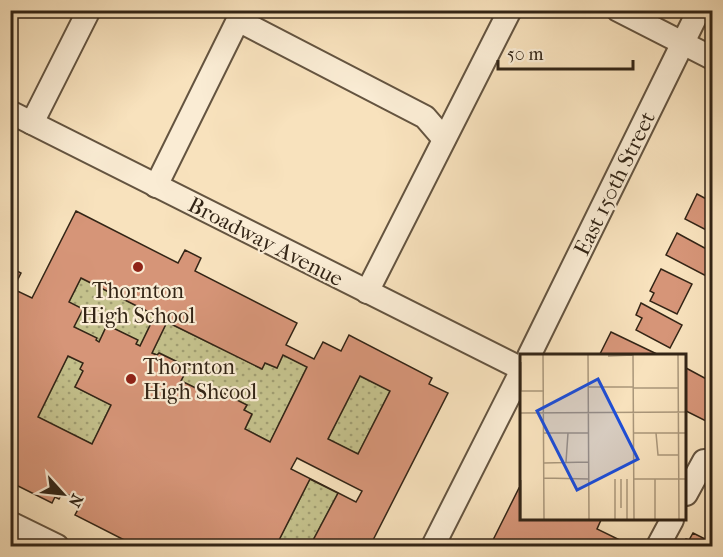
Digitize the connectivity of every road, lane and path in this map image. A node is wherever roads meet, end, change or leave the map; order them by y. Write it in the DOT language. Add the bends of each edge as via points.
graph roads {
  1 [pos="89,10"];
  2 [pos="510,10"];
  3 [pos="618,10"];
  4 [pos="699,10"];
  5 [pos="241,15"];
  6 [pos="682,43"];
  7 [pos="712,58"];
  8 [pos="10,112"];
  9 [pos="32,123"];
  10 [pos="444,139"];
  11 [pos="156,186"];
  12 [pos="366,292"];
  13 [pos="530,354"];
  14 [pos="520,369"];
  15 [pos="520,374"];
  16 [pos="701,459"];
  17 [pos="687,492"];
  18 [pos="671,521"];
  19 [pos="10,523"];
  20 [pos="57,546"];
  21 [pos="433,546"];
  22 [pos="658,546"];
  1 -- 9 [label="street"];
  2 -- 10 [label="street"];
  3 -- 6 [label="street"];
  4 -- 6 [label="street, East 150th Street"];
  5 -- 10 [label="street" via="425,117"];
  5 -- 11 [label="street"];
  6 -- 7 [label="street"];
  6 -- 13 [label="street, East 150th Street"];
  8 -- 9 [label="street, Broadway Avenue"];
  9 -- 11 [label="street, Broadway Avenue"];
  10 -- 12 [label="street"];
  11 -- 12 [label="street, Broadway Avenue"];
  12 -- 14 [label="street, Broadway Avenue"];
  15 -- 21 [label="street"];
  16 -- 17 [label="street"];
  18 -- 22 [label="street"];
  19 -- 20 [label="street"];
}
